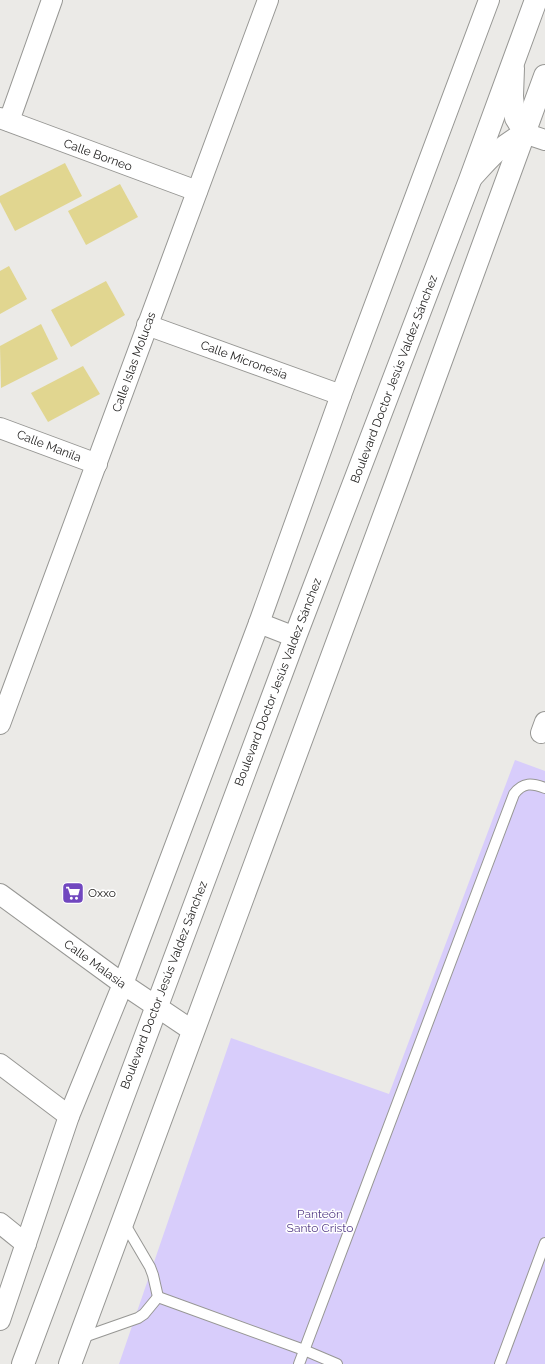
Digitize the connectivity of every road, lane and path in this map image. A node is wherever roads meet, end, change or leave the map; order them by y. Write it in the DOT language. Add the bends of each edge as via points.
graph roads {
  1 [pos="52,0"];
  2 [pos="268,0"];
  3 [pos="489,0"];
  4 [pos="536,0"];
  5 [pos="514,60"];
  6 [pos="545,76"];
  7 [pos="5,120"];
  8 [pos="524,133"];
  9 [pos="545,140"];
  10 [pos="470,180"];
  11 [pos="197,191"];
  12 [pos="147,326"];
  13 [pos="341,395"];
  14 [pos="0,428"];
  15 [pos="97,464"];
  16 [pos="259,623"];
  17 [pos="295,637"];
  18 [pos="0,724"];
  19 [pos="545,788"];
  20 [pos="0,894"];
  21 [pos="123,984"];
  22 [pos="156,1006"];
  23 [pos="193,1031"];
  24 [pos="0,1064"];
  25 [pos="69,1116"];
  26 [pos="122,1219"];
  27 [pos="0,1223"];
  28 [pos="545,1243"];
  29 [pos="26,1244"];
  30 [pos="158,1297"];
  31 [pos="0,1320"];
  32 [pos="79,1338"];
  33 [pos="304,1350"];
  34 [pos="22,1364"];
  35 [pos="70,1364"];
  36 [pos="299,1364"];
  37 [pos="337,1364"];
  38 [pos="500,1364"];
  1 -- 7 [label="street"];
  2 -- 11 [label="street, Calle Islas Molucas"];
  3 -- 13 [label="street"];
  4 -- 5 [label="main road, Boulevard Doctor Jesús Valdez Sánchez"];
  5 -- 8 [label="street" via="515,118"];
  5 -- 10 [label="main road, Boulevard Doctor Jesús Valdez Sánchez"];
  6 -- 8 [label="main road"];
  7 -- 11 [label="street, Calle Borneo"];
  8 -- 9 [label="street"];
  8 -- 10 [label="street" via="509,141"];
  8 -- 23 [label="main road"];
  10 -- 17 [label="main road, Boulevard Doctor Jesús Valdez Sánchez"];
  11 -- 12 [label="street, Calle Islas Molucas"];
  12 -- 13 [label="street, Calle Micronesia"];
  12 -- 15 [label="street, Calle Islas Molucas"];
  13 -- 16 [label="street"];
  14 -- 15 [label="street, Calle Manila"];
  15 -- 18 [label="street, Calle Islas Molucas"];
  16 -- 17 [label="street"];
  16 -- 21 [label="street"];
  17 -- 22 [label="main road, Boulevard Doctor Jesús Valdez Sánchez"];
  19 -- 33 [label="lane" via="528,784 514,794"];
  20 -- 21 [label="street, Calle Malasia"];
  21 -- 22 [label="street, Calle Malasia"];
  21 -- 25 [label="street"];
  22 -- 23 [label="street, Calle Malasia"];
  22 -- 34 [label="main road, Boulevard Doctor Jesús Valdez Sánchez"];
  23 -- 26 [label="main road"];
  24 -- 25 [label="street"];
  25 -- 29 [label="street"];
  26 -- 30 [label="lane" via="150,1267"];
  26 -- 32 [label="main road"];
  27 -- 29 [label="street"];
  28 -- 38 [label="lane"];
  29 -- 31 [label="street"];
  30 -- 32 [label="lane" via="138,1318"];
  30 -- 33 [label="lane"];
  32 -- 35 [label="main road"];
  33 -- 36 [label="lane"];
  33 -- 37 [label="lane"];
}
